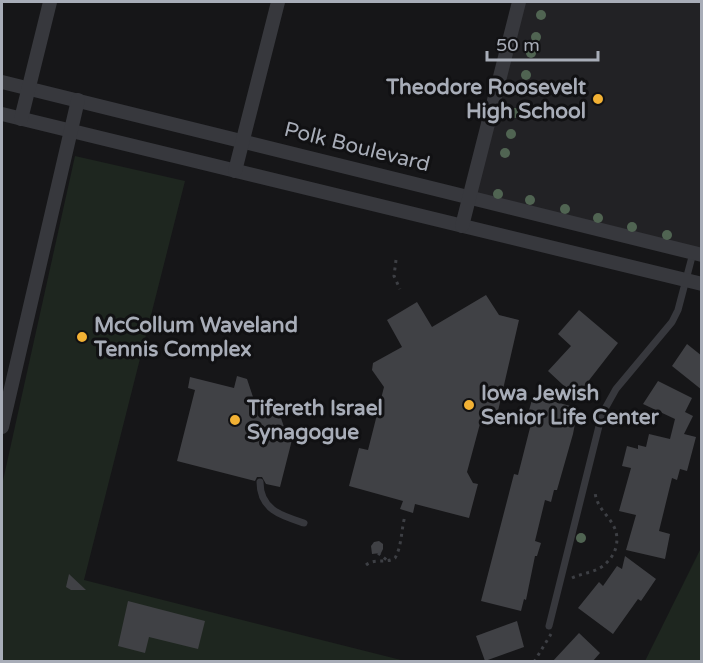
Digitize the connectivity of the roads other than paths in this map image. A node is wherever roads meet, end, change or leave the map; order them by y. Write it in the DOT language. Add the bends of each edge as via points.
graph roads {
  1 [pos="50,2"];
  2 [pos="278,2"];
  3 [pos="519,2"];
  4 [pos="2,82"];
  5 [pos="28,88"];
  6 [pos="78,100"];
  7 [pos="2,114"];
  8 [pos="21,119"];
  9 [pos="71,131"];
  10 [pos="243,141"];
  11 [pos="235,171"];
  12 [pos="470,197"];
  13 [pos="462,226"];
  14 [pos="697,254"];
  15 [pos="686,280"];
  16 [pos="702,284"];
  17 [pos="2,427"];
  18 [pos="260,482"];
  19 [pos="304,523"];
  20 [pos="551,625"];
  1 -- 5 [label="street"];
  2 -- 10 [label="street"];
  3 -- 12 [label="street"];
  4 -- 5 [label="street, Polk Boulevard"];
  5 -- 6 [label="street, Polk Boulevard"];
  5 -- 8 [label="street"];
  6 -- 9 [label="street"];
  6 -- 10 [label="street, Polk Boulevard"];
  7 -- 8 [label="street"];
  8 -- 9 [label="street"];
  9 -- 11 [label="street"];
  9 -- 17 [label="street"];
  10 -- 11 [label="street"];
  10 -- 12 [label="street, Polk Boulevard"];
  11 -- 13 [label="street"];
  12 -- 13 [label="street"];
  12 -- 14 [label="street, Polk Boulevard"];
  13 -- 15 [label="street"];
  14 -- 15 [label="lane"];
  15 -- 16 [label="street"];
  15 -- 20 [label="lane" via="672,322 616,389 602,414"];
  18 -- 19 [label="lane" via="269,508"];
}
